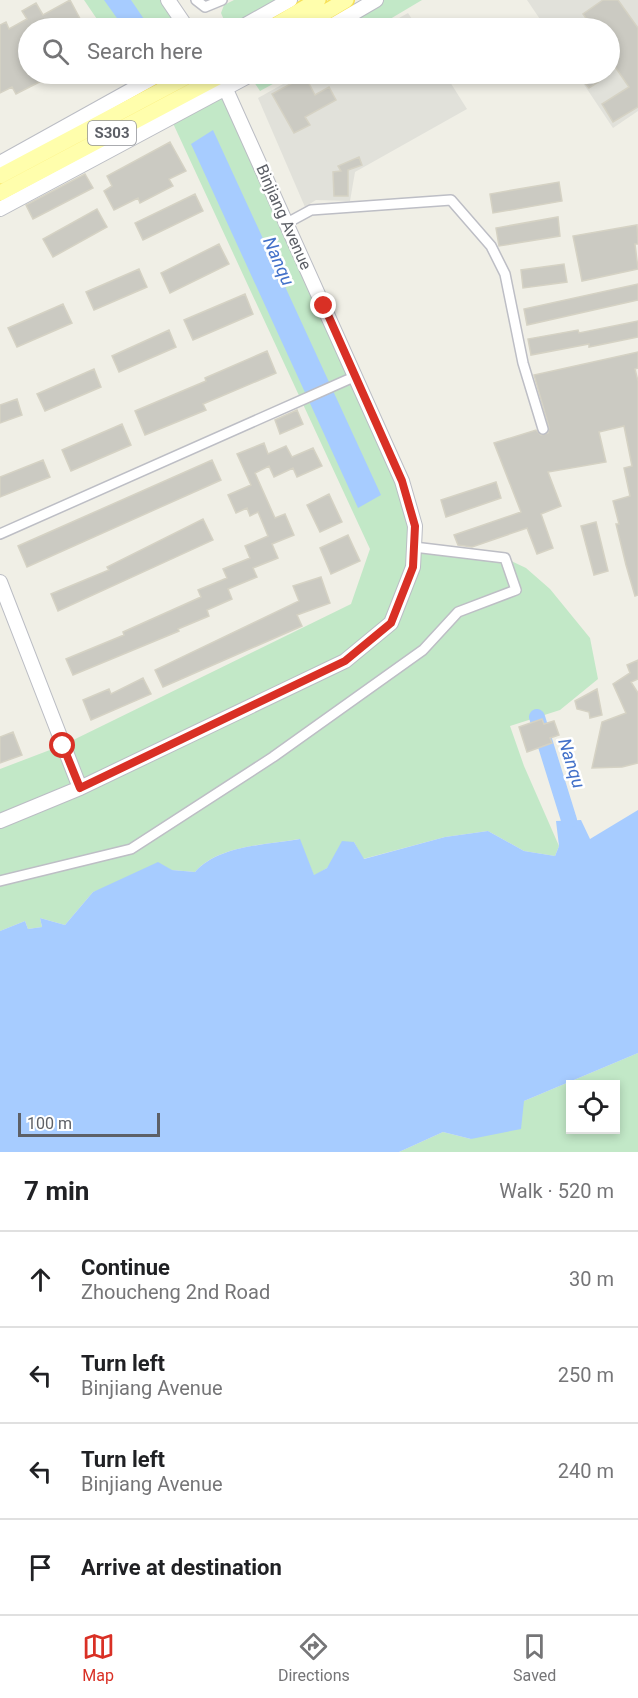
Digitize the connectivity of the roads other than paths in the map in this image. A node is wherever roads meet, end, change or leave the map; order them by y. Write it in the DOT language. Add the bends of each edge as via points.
graph roads {
  1 [pos="168,0"];
  2 [pos="196,0"];
  3 [pos="222,0"];
  4 [pos="290,0"];
  5 [pos="318,0"];
  6 [pos="346,0"];
  7 [pos="354,0"];
  8 [pos="376,0"];
  9 [pos="180,18"];
  10 [pos="258,18"];
  11 [pos="288,18"];
  12 [pos="316,18"];
  13 [pos="337,18"];
  14 [pos="345,18"];
  15 [pos="142,84"];
  16 [pos="173,84"];
  17 [pos="210,84"];
  18 [pos="212,84"];
  19 [pos="225,84"];
  20 [pos="0,163"];
  21 [pos="0,176"];
  22 [pos="0,193"];
  23 [pos="0,209"];
  24 [pos="287,223"];
  25 [pos="353,377"];
  26 [pos="543,429"];
  27 [pos="0,534"];
  28 [pos="414,547"];
  29 [pos="0,582"];
  30 [pos="80,788"];
  31 [pos="0,821"];
  32 [pos="0,881"];
  1 -- 9 [label="street"];
  2 -- 3 [label="street" via="205,7"];
  4 -- 10 [label="street"];
  5 -- 11 [label="main road"];
  6 -- 12 [label="main road"];
  7 -- 13 [label="street"];
  8 -- 14 [label="street"];
  15 -- 20 [label="street"];
  16 -- 21 [label="main road, S303"];
  17 -- 22 [label="main road, S303"];
  18 -- 23 [label="street"];
  19 -- 24 [label="street, Binjiang Avenue"];
  24 -- 25 [label="street, Binjiang Avenue"];
  24 -- 26 [label="street" via="310,210 451,200 491,246 505,274 523,363"];
  25 -- 27 [label="street"];
  25 -- 28 [label="street, Binjiang Avenue" via="402,481 415,526"];
  28 -- 30 [label="street, Binjiang Avenue" via="413,567 391,623 345,661"];
  28 -- 32 [label="street" via="505,558 516,590 458,612 423,651 273,758 131,849"];
  29 -- 30 [label="street"];
  30 -- 31 [label="street, Binjiang Avenue"];
}
